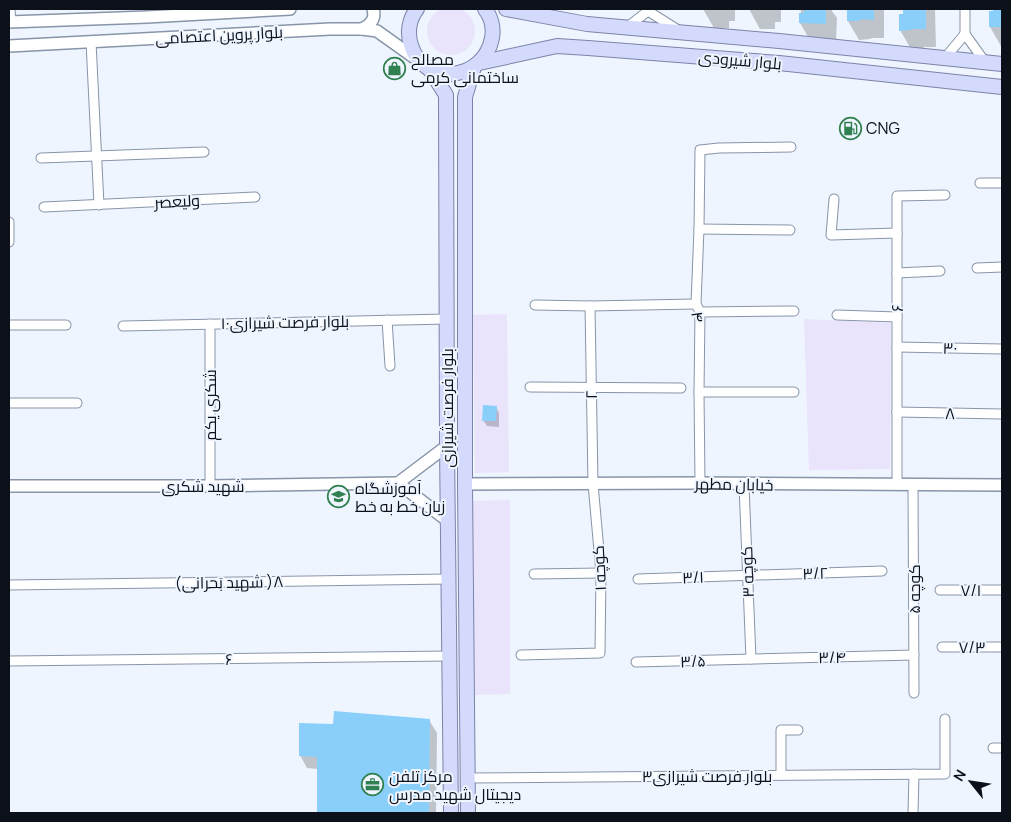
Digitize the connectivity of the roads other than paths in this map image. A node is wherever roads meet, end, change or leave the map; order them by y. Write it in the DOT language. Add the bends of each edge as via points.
graph roads {
  1 [pos="10,9"];
  2 [pos="290,9"];
  3 [pos="373,9"];
  4 [pos="417,9"];
  5 [pos="485,9"];
  6 [pos="506,9"];
  7 [pos="965,9"];
  8 [pos="648,10"];
  9 [pos="146,13"];
  10 [pos="10,22"];
  11 [pos="626,28"];
  12 [pos="362,29"];
  13 [pos="682,33"];
  14 [pos="965,34"];
  15 [pos="91,42"];
  16 [pos="9,46"];
  17 [pos="945,58"];
  18 [pos="985,62"];
  19 [pos="1002,64"];
  20 [pos="425,65"];
  21 [pos="477,65"];
  22 [pos="1002,87"];
  23 [pos="791,147"];
  24 [pos="204,152"];
  25 [pos="97,156"];
  26 [pos="41,158"];
  27 [pos="980,183"];
  28 [pos="1002,183"];
  29 [pos="945,195"];
  30 [pos="254,198"];
  31 [pos="834,199"];
  32 [pos="99,205"];
  33 [pos="44,207"];
  34 [pos="9,222"];
  35 [pos="699,229"];
  36 [pos="790,230"];
  37 [pos="897,233"];
  38 [pos="9,242"];
  39 [pos="1002,267"];
  40 [pos="977,268"];
  41 [pos="940,271"];
  42 [pos="897,272"];
  43 [pos="535,305"];
  44 [pos="590,306"];
  45 [pos="698,308"];
  46 [pos="794,311"];
  47 [pos="837,315"];
  48 [pos="897,317"];
  49 [pos="447,319"];
  50 [pos="387,320"];
  51 [pos="210,324"];
  52 [pos="9,325"];
  53 [pos="66,325"];
  54 [pos="123,326"];
  55 [pos="897,347"];
  56 [pos="1002,349"];
  57 [pos="390,366"];
  58 [pos="530,387"];
  59 [pos="591,388"];
  60 [pos="681,388"];
  61 [pos="699,392"];
  62 [pos="794,392"];
  63 [pos="9,403"];
  64 [pos="77,403"];
  65 [pos="897,412"];
  66 [pos="1002,414"];
  67 [pos="447,446"];
  68 [pos="398,483"];
  69 [pos="700,483"];
  70 [pos="465,484"];
  71 [pos="593,484"];
  72 [pos="744,484"];
  73 [pos="897,485"];
  74 [pos="913,485"];
  75 [pos="1002,485"];
  76 [pos="9,486"];
  77 [pos="210,486"];
  78 [pos="448,521"];
  79 [pos="882,571"];
  80 [pos="600,573"];
  81 [pos="534,574"];
  82 [pos="748,575"];
  83 [pos="638,578"];
  84 [pos="449,579"];
  85 [pos="9,585"];
  86 [pos="940,590"];
  87 [pos="1002,590"];
  88 [pos="942,647"];
  89 [pos="1002,647"];
  90 [pos="521,655"];
  91 [pos="914,655"];
  92 [pos="450,656"];
  93 [pos="750,659"];
  94 [pos="9,662"];
  95 [pos="636,662"];
  96 [pos="914,693"];
  97 [pos="945,719"];
  98 [pos="798,730"];
  99 [pos="914,774"];
  100 [pos="781,775"];
  101 [pos="468,778"];
  102 [pos="451,813"];
  103 [pos="468,813"];
  104 [pos="913,813"];
  1 -- 10 [label="street"];
  2 -- 9 [label="street, بلوار پروین اعتصامی"];
  3 -- 12 [label="street" via="374,18"];
  4 -- 20 [label="main road, بلوار فرصت شیرازی" via="409,25 409,38 413,51"];
  5 -- 21 [label="main road, بلوار فرصت شیرازی" via="492,23 492,34 486,55"];
  6 -- 11 [label="main road, بلوار شیرودی"];
  7 -- 14 [label="street"];
  8 -- 11 [label="street"];
  8 -- 13 [label="street"];
  9 -- 10 [label="street, بلوار پروین اعتصامی"];
  11 -- 13 [label="main road, بلوار شیرودی"];
  12 -- 15 [label="street, بلوار پروین اعتصامی"];
  12 -- 20 [label="street, بلوار پروین اعتصامی" via="377,31"];
  13 -- 17 [label="main road, بلوار شیرودی"];
  14 -- 17 [label="street"];
  14 -- 18 [label="street"];
  15 -- 16 [label="street, بلوار پروین اعتصامی"];
  15 -- 25 [label="street"];
  17 -- 18 [label="main road, بلوار شیرودی"];
  18 -- 19 [label="main road, بلوار شیرودی"];
  20 -- 21 [label="main road, بلوار شیرودی" via="439,73 450,74"];
  20 -- 49 [label="main road, بلوار فرصت شیرازی" via="446,95"];
  21 -- 22 [label="main road, بلوار شیرودی" via="557,46 779,63"];
  21 -- 70 [label="main road, بلوار فرصت شیرازی" via="465,97"];
  23 -- 35 [label="street, ۴" via="700,150"];
  24 -- 25 [label="street"];
  25 -- 26 [label="street"];
  25 -- 32 [label="street"];
  27 -- 28 [label="street"];
  29 -- 37 [label="street, ۶" via="897,196"];
  30 -- 32 [label="street, ولیعصر"];
  31 -- 37 [label="street" via="831,235"];
  32 -- 33 [label="street, ولیعصر"];
  34 -- 38 [label="street"];
  35 -- 36 [label="street"];
  35 -- 45 [label="street, ۴"];
  37 -- 42 [label="street, ۶"];
  39 -- 40 [label="street"];
  41 -- 42 [label="street"];
  42 -- 48 [label="street, ۶"];
  43 -- 44 [label="street"];
  44 -- 45 [label="street"];
  44 -- 59 [label="street, ۲"];
  45 -- 46 [label="street"];
  45 -- 61 [label="street, ۴"];
  47 -- 48 [label="street"];
  48 -- 55 [label="street, ۶"];
  49 -- 50 [label="street, بلوار فرصت شیرازی۱۰"];
  49 -- 67 [label="main road, بلوار فرصت شیرازی"];
  50 -- 51 [label="street, بلوار فرصت شیرازی۱۰"];
  50 -- 57 [label="street"];
  51 -- 54 [label="street, بلوار فرصت شیرازی۱۰"];
  51 -- 77 [label="street, شکری یکم"];
  52 -- 53 [label="street"];
  55 -- 56 [label="street, ۳۰"];
  55 -- 65 [label="street, ۶"];
  58 -- 59 [label="street"];
  59 -- 60 [label="street"];
  59 -- 71 [label="street, ۲"];
  61 -- 62 [label="street"];
  61 -- 69 [label="street, ۴"];
  63 -- 64 [label="street"];
  65 -- 66 [label="street, ۸"];
  65 -- 73 [label="street, ۶"];
  67 -- 68 [label="street"];
  67 -- 78 [label="main road, بلوار فرصت شیرازی"];
  68 -- 77 [label="street, شهید شکری"];
  68 -- 78 [label="street"];
  69 -- 71 [label="street, خیابان مطهر"];
  69 -- 72 [label="street, خیابان مطهر"];
  70 -- 71 [label="street, خیابان مطهر"];
  70 -- 101 [label="main road, بلوار فرصت شیرازی"];
  71 -- 80 [label="street, کوچه ۱"];
  72 -- 73 [label="street, خیابان مطهر"];
  72 -- 82 [label="street, کوچه ۳"];
  73 -- 74 [label="street, خیابان مطهر"];
  74 -- 75 [label="street, خیابان مطهر"];
  74 -- 91 [label="street, کوچه ۵"];
  76 -- 77 [label="street, شهید شکری"];
  78 -- 84 [label="main road, بلوار فرصت شیرازی"];
  79 -- 82 [label="street, ۳/۲"];
  80 -- 81 [label="street"];
  80 -- 90 [label="street, کوچه ۱" via="600,653"];
  82 -- 83 [label="street, ۳/۱"];
  82 -- 93 [label="street, کوچه ۳"];
  84 -- 85 [label="street, (شهید بَحرانی )۸"];
  84 -- 92 [label="main road, بلوار فرصت شیرازی"];
  86 -- 87 [label="street, ۷/۱"];
  88 -- 89 [label="street, ۷/۳"];
  91 -- 93 [label="street, ۳/۴"];
  91 -- 96 [label="street, کوچه ۵"];
  92 -- 94 [label="street, ۶"];
  92 -- 102 [label="main road, بلوار فرصت شیرازی"];
  93 -- 95 [label="street, ۳/۵"];
  97 -- 99 [label="street, ۳بلوار فرصت شیرازی" via="945,774"];
  98 -- 100 [label="street" via="781,730"];
  99 -- 100 [label="street, ۳بلوار فرصت شیرازی"];
  99 -- 104 [label="street"];
  100 -- 101 [label="street, ۳بلوار فرصت شیرازی"];
  101 -- 103 [label="main road, بلوار فرصت شیرازی"];
}
